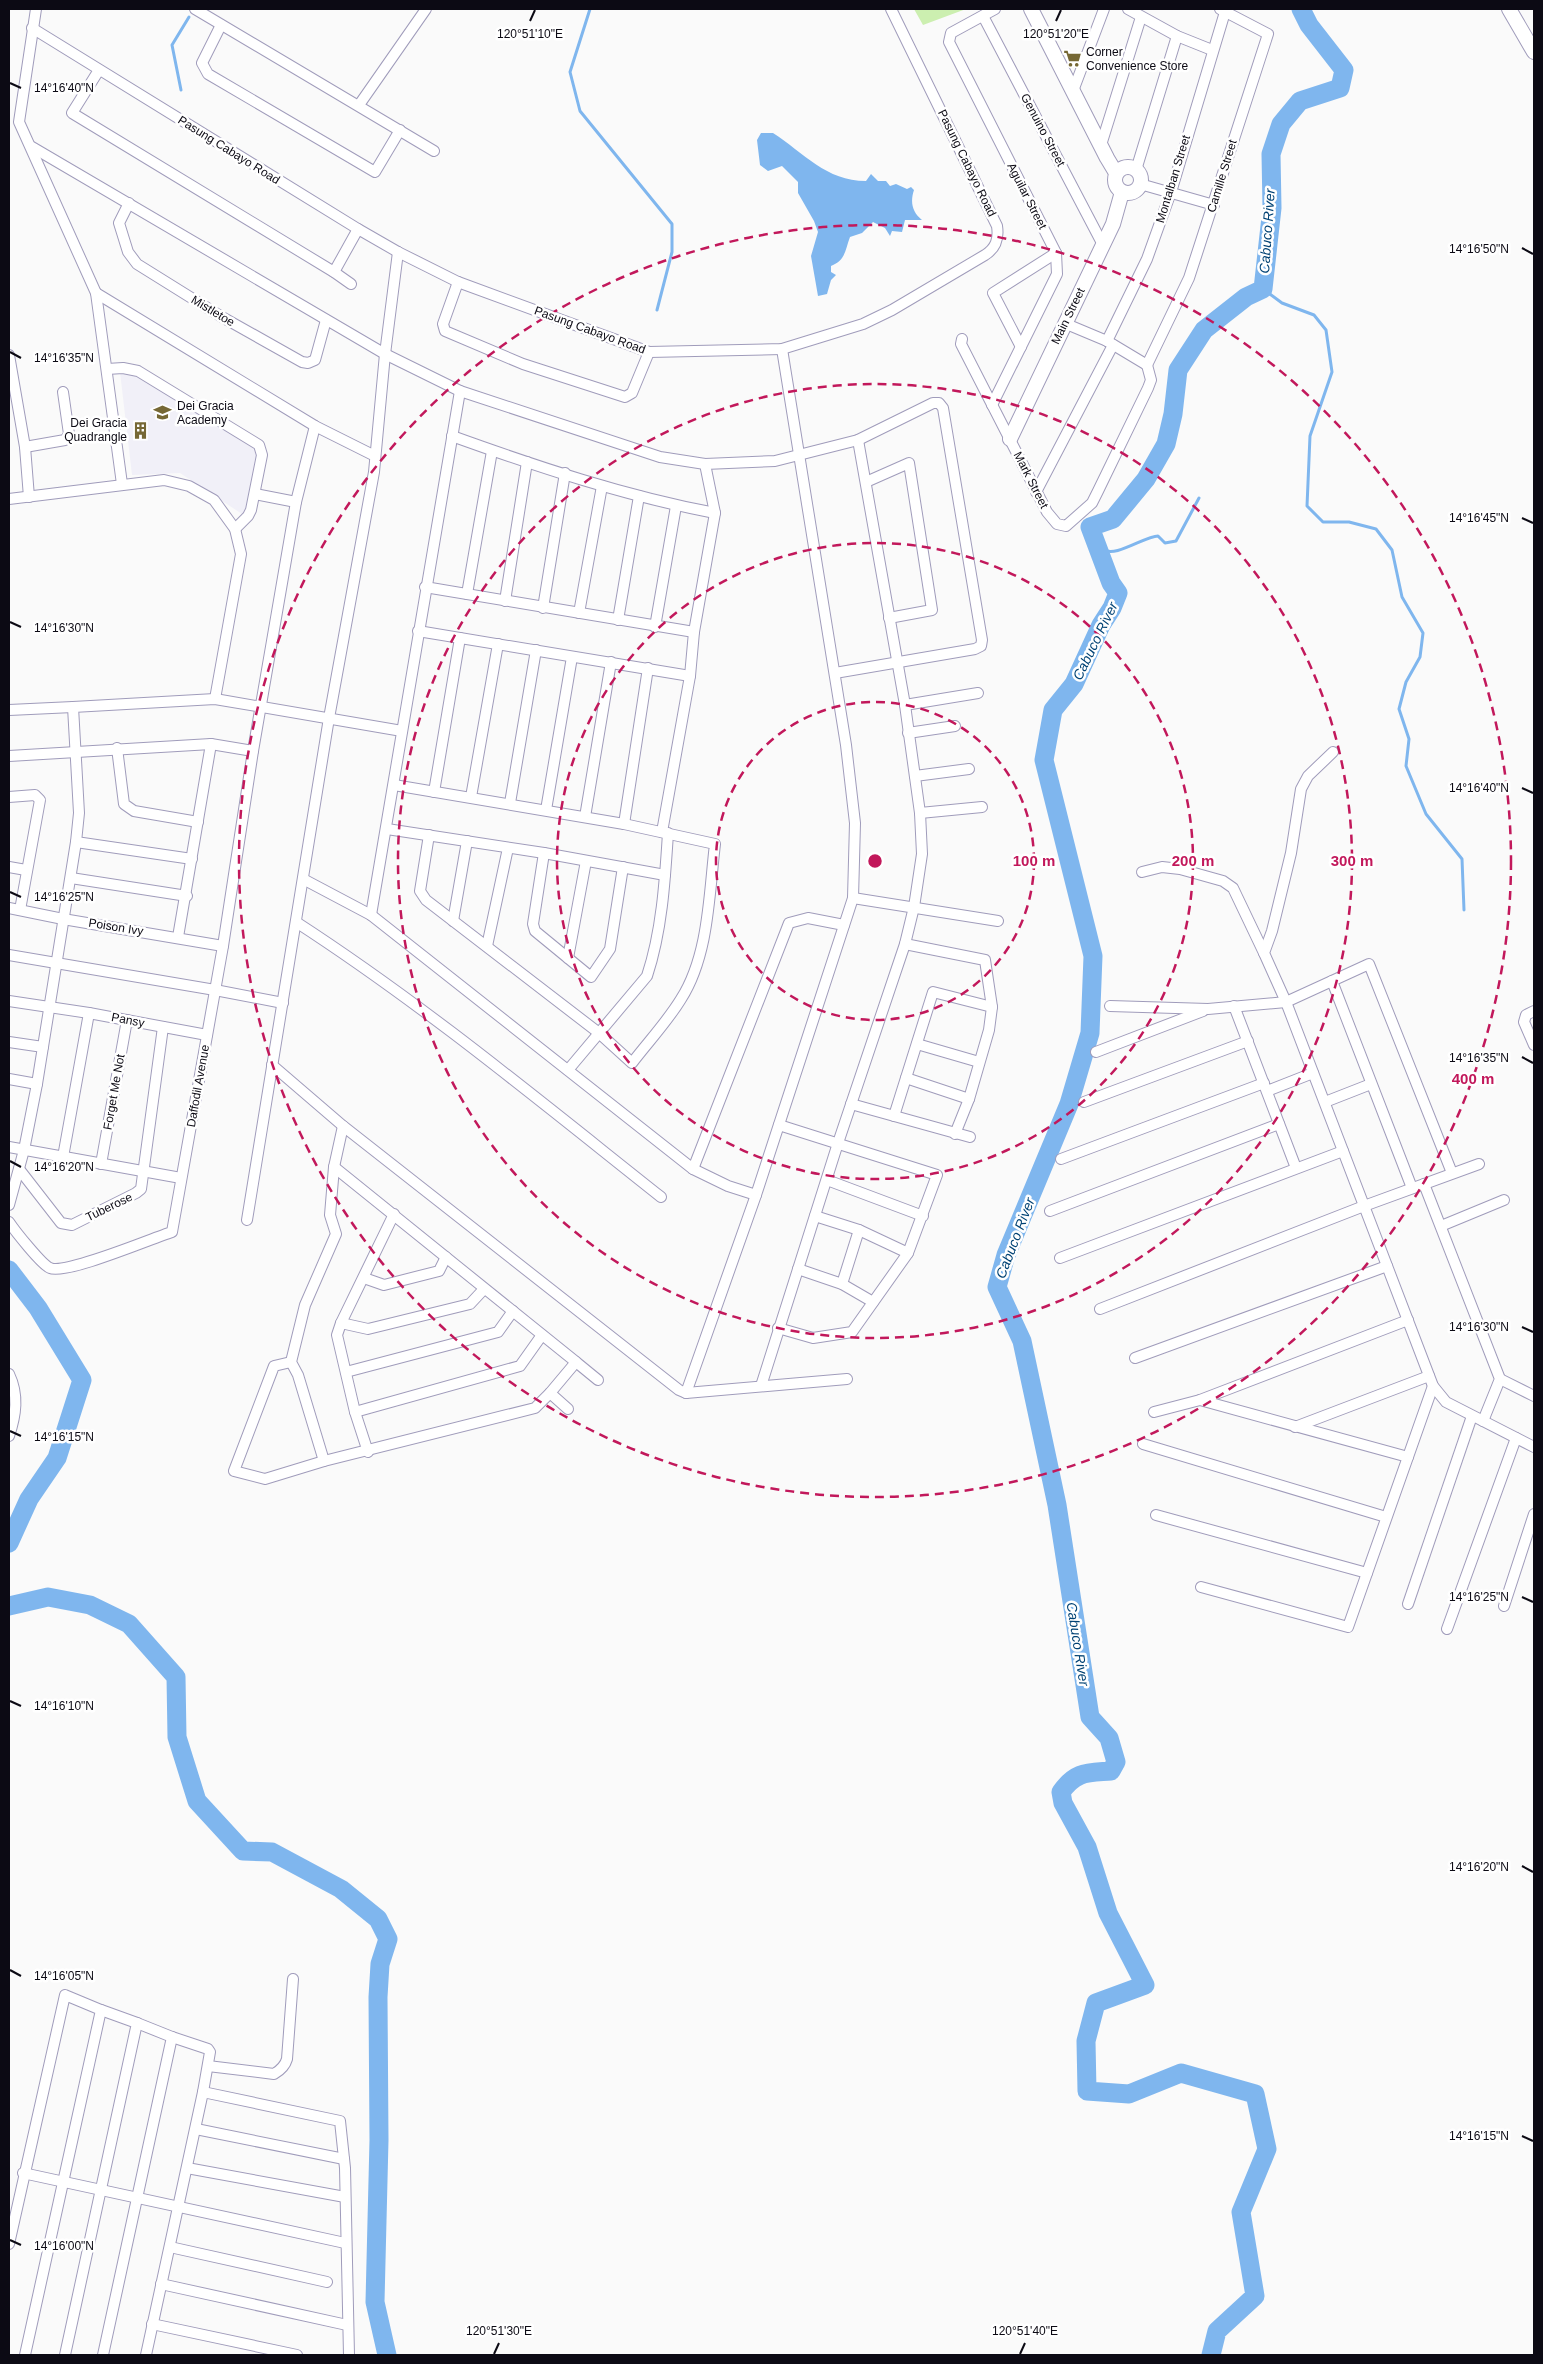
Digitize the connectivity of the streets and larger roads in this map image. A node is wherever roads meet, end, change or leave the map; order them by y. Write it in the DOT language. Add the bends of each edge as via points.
graph roads {
  1 [pos="36,9"];
  2 [pos="195,9"];
  3 [pos="426,9"];
  4 [pos="891,9"];
  5 [pos="995,9"];
  6 [pos="1031,9"];
  7 [pos="1104,9"];
  8 [pos="1128,9"];
  9 [pos="1509,9"];
  10 [pos="1223,10"];
  11 [pos="983,16"];
  12 [pos="1141,17"];
  13 [pos="221,25"];
  14 [pos="32,28"];
  15 [pos="1177,36"];
  16 [pos="1212,50"];
  17 [pos="1534,52"];
  18 [pos="100,70"];
  19 [pos="1073,91"];
  20 [pos="359,105"];
  21 [pos="14,121"];
  22 [pos="400,130"];
  23 [pos="1101,145"];
  24 [pos="32,147"];
  25 [pos="434,151"];
  26 [pos="1136,170"];
  27 [pos="1116,173"];
  28 [pos="1140,184"];
  29 [pos="1122,192"];
  30 [pos="1170,192"];
  31 [pos="129,203"];
  32 [pos="1214,206"];
  33 [pos="358,229"];
  34 [pos="1103,245"];
  35 [pos="398,252"];
  36 [pos="1056,253"];
  37 [pos="334,272"];
  38 [pos="458,282"];
  39 [pos="351,284"];
  40 [pos="96,293"];
  41 [pos="326,320"];
  42 [pos="1064,323"];
  43 [pos="962,339"];
  44 [pos="1110,343"];
  45 [pos="1021,347"];
  46 [pos="782,349"];
  47 [pos="649,352"];
  48 [pos="385,354"];
  49 [pos="9,355"];
  50 [pos="1148,364"];
  51 [pos="107,369"];
  52 [pos="460,391"];
  53 [pos="63,392"];
  54 [pos="992,405"];
  55 [pos="316,426"];
  56 [pos="452,436"];
  57 [pos="1010,439"];
  58 [pos="858,440"];
  59 [pos="25,448"];
  60 [pos="492,451"];
  61 [pos="798,455"];
  62 [pos="375,456"];
  63 [pos="527,462"];
  64 [pos="704,464"];
  65 [pos="565,473"];
  66 [pos="866,482"];
  67 [pos="122,484"];
  68 [pos="602,486"];
  69 [pos="1036,492"];
  70 [pos="255,494"];
  71 [pos="639,496"];
  72 [pos="29,497"];
  73 [pos="9,499"];
  74 [pos="296,502"];
  75 [pos="676,506"];
  76 [pos="715,513"];
  77 [pos="235,529"];
  78 [pos="425,587"];
  79 [pos="467,594"];
  80 [pos="505,601"];
  81 [pos="543,608"];
  82 [pos="580,613"];
  83 [pos="889,618"];
  84 [pos="618,620"];
  85 [pos="655,627"];
  86 [pos="418,631"];
  87 [pos="694,632"];
  88 [pos="460,638"];
  89 [pos="498,644"];
  90 [pos="536,650"];
  91 [pos="572,658"];
  92 [pos="611,662"];
  93 [pos="896,662"];
  94 [pos="648,668"];
  95 [pos="834,673"];
  96 [pos="690,676"];
  97 [pos="978,693"];
  98 [pos="215,699"];
  99 [pos="905,705"];
  100 [pos="73,707"];
  101 [pos="262,707"];
  102 [pos="9,710"];
  103 [pos="329,718"];
  104 [pos="956,726"];
  105 [pos="402,731"];
  106 [pos="908,733"];
  107 [pos="211,744"];
  108 [pos="117,748"];
  109 [pos="74,751"];
  110 [pos="253,751"];
  111 [pos="1332,752"];
  112 [pos="9,756"];
  113 [pos="970,769"];
  114 [pos="915,776"];
  115 [pos="394,785"];
  116 [pos="434,792"];
  117 [pos="9,797"];
  118 [pos="470,797"];
  119 [pos="510,803"];
  120 [pos="982,806"];
  121 [pos="546,810"];
  122 [pos="920,813"];
  123 [pos="585,817"];
  124 [pos="198,822"];
  125 [pos="624,824"];
  126 [pos="387,829"];
  127 [pos="665,832"];
  128 [pos="429,835"];
  129 [pos="467,841"];
  130 [pos="76,842"];
  131 [pos="508,848"];
  132 [pos="544,853"];
  133 [pos="192,859"];
  134 [pos="586,861"];
  135 [pos="623,867"];
  136 [pos="9,868"];
  137 [pos="26,870"];
  138 [pos="1142,872"];
  139 [pos="666,875"];
  140 [pos="71,878"];
  141 [pos="303,879"];
  142 [pos="187,896"];
  143 [pos="853,898"];
  144 [pos="914,907"];
  145 [pos="9,908"];
  146 [pos="20,910"];
  147 [pos="371,915"];
  148 [pos="63,919"];
  149 [pos="453,921"];
  150 [pos="998,921"];
  151 [pos="296,922"];
  152 [pos="844,925"];
  153 [pos="178,937"];
  154 [pos="905,944"];
  155 [pos="223,946"];
  156 [pos="487,946"];
  157 [pos="1264,953"];
  158 [pos="9,955"];
  159 [pos="568,958"];
  160 [pos="55,963"];
  161 [pos="1332,981"];
  162 [pos="215,990"];
  163 [pos="9,1001"];
  164 [pos="1286,1002"];
  165 [pos="283,1003"];
  166 [pos="1110,1006"];
  167 [pos="1234,1006"];
  168 [pos="50,1007"];
  169 [pos="992,1007"];
  170 [pos="1208,1009"];
  171 [pos="89,1013"];
  172 [pos="1530,1013"];
  173 [pos="127,1020"];
  174 [pos="163,1027"];
  175 [pos="599,1033"];
  176 [pos="207,1035"];
  177 [pos="1248,1041"];
  178 [pos="9,1042"];
  179 [pos="917,1044"];
  180 [pos="1534,1045"];
  181 [pos="43,1047"];
  182 [pos="1096,1052"];
  183 [pos="979,1062"];
  184 [pos="272,1066"];
  185 [pos="568,1070"];
  186 [pos="1314,1073"];
  187 [pos="906,1078"];
  188 [pos="9,1080"];
  189 [pos="37,1084"];
  190 [pos="1371,1084"];
  191 [pos="1265,1087"];
  192 [pos="969,1099"];
  193 [pos="1084,1102"];
  194 [pos="1325,1102"];
  195 [pos="851,1104"];
  196 [pos="894,1116"];
  197 [pos="1279,1124"];
  198 [pos="779,1125"];
  199 [pos="343,1126"];
  200 [pos="955,1134"];
  201 [pos="970,1137"];
  202 [pos="838,1143"];
  203 [pos="9,1147"];
  204 [pos="24,1150"];
  205 [pos="1343,1151"];
  206 [pos="63,1157"];
  207 [pos="1061,1159"];
  208 [pos="101,1164"];
  209 [pos="1479,1164"];
  210 [pos="334,1167"];
  211 [pos="1296,1168"];
  212 [pos="19,1169"];
  213 [pos="693,1169"];
  214 [pos="142,1171"];
  215 [pos="1452,1174"];
  216 [pos="182,1178"];
  217 [pos="827,1180"];
  218 [pos="1424,1184"];
  219 [pos="1412,1188"];
  220 [pos="756,1196"];
  221 [pos="661,1197"];
  222 [pos="1504,1200"];
  223 [pos="9,1204"];
  224 [pos="1364,1206"];
  225 [pos="1050,1211"];
  226 [pos="394,1214"];
  227 [pos="815,1216"];
  228 [pos="923,1216"];
  229 [pos="247,1220"];
  230 [pos="9,1222"];
  231 [pos="1441,1226"];
  232 [pos="859,1230"];
  233 [pos="908,1253"];
  234 [pos="446,1257"];
  235 [pos="1060,1258"];
  236 [pos="1387,1266"];
  237 [pos="798,1269"];
  238 [pos="364,1278"];
  239 [pos="842,1284"];
  240 [pos="484,1289"];
  241 [pos="873,1302"];
  242 [pos="1100,1309"];
  243 [pos="513,1311"];
  244 [pos="1408,1320"];
  245 [pos="341,1323"];
  246 [pos="778,1328"];
  247 [pos="542,1335"];
  248 [pos="1135,1358"];
  249 [pos="291,1362"];
  250 [pos="576,1362"];
  251 [pos="346,1372"];
  252 [pos="9,1374"];
  253 [pos="1429,1376"];
  254 [pos="847,1379"];
  255 [pos="1500,1379"];
  256 [pos="598,1380"];
  257 [pos="761,1386"];
  258 [pos="1433,1386"];
  259 [pos="12,1393"];
  260 [pos="550,1393"];
  261 [pos="686,1393"];
  262 [pos="1534,1396"];
  263 [pos="1200,1400"];
  264 [pos="568,1409"];
  265 [pos="356,1412"];
  266 [pos="1154,1412"];
  267 [pos="1472,1416"];
  268 [pos="1482,1421"];
  269 [pos="1295,1427"];
  270 [pos="9,1433"];
  271 [pos="1516,1438"];
  272 [pos="1143,1444"];
  273 [pos="1534,1447"];
  274 [pos="368,1452"];
  275 [pos="1408,1457"];
  276 [pos="324,1461"];
  277 [pos="1534,1514"];
  278 [pos="1156,1515"];
  279 [pos="1386,1517"];
  280 [pos="1367,1573"];
  281 [pos="1201,1587"];
  282 [pos="1408,1604"];
  283 [pos="1504,1606"];
  284 [pos="1447,1629"];
  285 [pos="293,1979"];
  286 [pos="101,2010"];
  287 [pos="137,2023"];
  288 [pos="172,2037"];
  289 [pos="208,2066"];
  290 [pos="203,2092"];
  291 [pos="196,2129"];
  292 [pos="344,2159"];
  293 [pos="187,2168"];
  294 [pos="23,2174"];
  295 [pos="63,2182"];
  296 [pos="100,2190"];
  297 [pos="345,2196"];
  298 [pos="137,2198"];
  299 [pos="178,2207"];
  300 [pos="345,2243"];
  301 [pos="9,2244"];
  302 [pos="170,2247"];
  303 [pos="327,2282"];
  304 [pos="161,2284"];
  305 [pos="152,2324"];
  306 [pos="348,2325"];
  307 [pos="25,2355"];
  308 [pos="65,2355"];
  309 [pos="103,2355"];
  310 [pos="146,2355"];
  311 [pos="297,2355"];
  312 [pos="349,2355"];
  1 -- 14 [label="street"];
  2 -- 13 [label="street"];
  3 -- 20 [label="street"];
  4 -- 46 [label="street, Pasung Cabayo Road" via="997,226 996,244 985,255 863,324"];
  5 -- 11 [label="street, Aguilar Street"];
  6 -- 19 [label="street"];
  7 -- 19 [label="street"];
  8 -- 12 [label="street"];
  9 -- 17 [label="street"];
  10 -- 16 [label="street, Montalban Street"];
  10 -- 32 [label="street, Camille Street" via="1268,34"];
  11 -- 34 [label="street, Genuino Street"];
  11 -- 36 [label="street, Aguilar Street" via="951,33 949,42"];
  12 -- 15 [label="street"];
  12 -- 23 [label="street"];
  13 -- 20 [label="street"];
  13 -- 22 [label="street" via="202,63 208,74 376,172"];
  14 -- 18 [label="street, Pasung Cabayo Road"];
  14 -- 21 [label="street"];
  15 -- 16 [label="street"];
  15 -- 26 [label="street"];
  16 -- 30 [label="street, Montalban Street"];
  18 -- 33 [label="street, Pasung Cabayo Road"];
  18 -- 37 [label="street" via="72,114"];
  19 -- 23 [label="street"];
  20 -- 22 [label="street"];
  21 -- 24 [label="street"];
  22 -- 25 [label="street"];
  23 -- 27 [label="street"];
  24 -- 31 [label="street"];
  24 -- 40 [label="street"];
  26 -- 27 [label="street" via="1123,168"];
  26 -- 28 [label="street"];
  27 -- 29 [label="street" via="1114,182"];
  28 -- 29 [label="street" via="1135,191"];
  28 -- 30 [label="street"];
  29 -- 34 [label="street, Main Street"];
  30 -- 32 [label="street"];
  30 -- 44 [label="street, Montalban Street" via="1147,259"];
  31 -- 41 [label="street"];
  31 -- 41 [label="street, Mistletoe" via="119,223 128,252 137,264 222,317 308,363 315,360"];
  32 -- 50 [label="street, Camille Street" via="1189,278"];
  33 -- 35 [label="street, Pasung Cabayo Road"];
  33 -- 37 [label="street"];
  34 -- 42 [label="street, Main Street"];
  35 -- 38 [label="street, Pasung Cabayo Road"];
  35 -- 48 [label="street"];
  36 -- 45 [label="street, Aguilar Street" via="1057,274"];
  36 -- 45 [label="street" via="993,293"];
  37 -- 39 [label="street"];
  38 -- 47 [label="street, Pasung Cabayo Road"];
  38 -- 47 [label="street" via="443,324 446,331 523,364 625,397 632,393"];
  40 -- 51 [label="street"];
  40 -- 55 [label="street"];
  41 -- 48 [label="street"];
  42 -- 44 [label="street"];
  42 -- 57 [label="street, Main Street"];
  43 -- 54 [label="street, Mark Street" via="961,344"];
  44 -- 50 [label="street"];
  44 -- 69 [label="street, Montalban Street"];
  45 -- 54 [label="street, Aguilar Street"];
  46 -- 47 [label="street, Pasung Cabayo Road"];
  46 -- 61 [label="street"];
  48 -- 52 [label="street"];
  48 -- 62 [label="street"];
  49 -- 59 [label="street"];
  50 -- 69 [label="street, Mark Street" via="1151,380 1148,388 1092,503 1066,526 1057,524"];
  51 -- 67 [label="street"];
  51 -- 70 [label="street" via="124,368 138,372 259,445 262,455"];
  52 -- 56 [label="street"];
  52 -- 64 [label="street" via="660,457"];
  53 -- 59 [label="street" via="69,434 64,440"];
  54 -- 57 [label="street, Mark Street"];
  55 -- 62 [label="street"];
  55 -- 74 [label="street, Daffodil Avenue"];
  56 -- 60 [label="street"];
  56 -- 78 [label="street"];
  57 -- 69 [label="street, Mark Street"];
  58 -- 61 [label="street"];
  58 -- 66 [label="street"];
  58 -- 93 [label="street" via="933,403 939,403 943,408 981,643 975,649"];
  59 -- 72 [label="street"];
  60 -- 63 [label="street"];
  60 -- 79 [label="street"];
  61 -- 64 [label="street" via="776,461"];
  61 -- 95 [label="street"];
  62 -- 103 [label="street"];
  63 -- 65 [label="street"];
  63 -- 80 [label="street"];
  64 -- 76 [label="street"];
  65 -- 68 [label="street"];
  65 -- 81 [label="street"];
  66 -- 83 [label="street"];
  66 -- 83 [label="street" via="909,463 932,610"];
  67 -- 72 [label="street"];
  67 -- 77 [label="street" via="164,480 188,486 214,500"];
  68 -- 71 [label="street"];
  68 -- 82 [label="street"];
  70 -- 74 [label="street"];
  70 -- 77 [label="street" via="248,516"];
  71 -- 75 [label="street"];
  71 -- 84 [label="street"];
  72 -- 73 [label="street"];
  74 -- 101 [label="street, Daffodil Avenue"];
  75 -- 76 [label="street"];
  75 -- 85 [label="street"];
  76 -- 87 [label="street"];
  77 -- 98 [label="street" via="241,554"];
  78 -- 79 [label="street"];
  78 -- 86 [label="street"];
  79 -- 80 [label="street"];
  80 -- 81 [label="street"];
  81 -- 82 [label="street"];
  82 -- 84 [label="street"];
  83 -- 93 [label="street"];
  84 -- 85 [label="street"];
  85 -- 87 [label="street"];
  86 -- 88 [label="street"];
  86 -- 105 [label="street"];
  87 -- 96 [label="street"];
  88 -- 89 [label="street"];
  88 -- 116 [label="street"];
  89 -- 90 [label="street"];
  89 -- 118 [label="street"];
  90 -- 91 [label="street"];
  90 -- 119 [label="street"];
  91 -- 92 [label="street"];
  91 -- 121 [label="street"];
  92 -- 94 [label="street"];
  92 -- 123 [label="street"];
  93 -- 95 [label="street"];
  93 -- 99 [label="street"];
  94 -- 96 [label="street"];
  94 -- 125 [label="street"];
  95 -- 143 [label="street" via="855,823"];
  96 -- 127 [label="street"];
  97 -- 99 [label="street"];
  98 -- 100 [label="street"];
  98 -- 101 [label="street"];
  99 -- 106 [label="street"];
  100 -- 102 [label="street"];
  100 -- 109 [label="street"];
  101 -- 103 [label="street"];
  101 -- 110 [label="street, Daffodil Avenue"];
  103 -- 105 [label="street"];
  103 -- 141 [label="street"];
  104 -- 106 [label="street"];
  105 -- 115 [label="street"];
  106 -- 114 [label="street"];
  107 -- 108 [label="street"];
  107 -- 110 [label="street"];
  107 -- 124 [label="street"];
  108 -- 109 [label="street"];
  108 -- 124 [label="street" via="124,804 134,811"];
  109 -- 112 [label="street"];
  109 -- 130 [label="street" via="79,813"];
  110 -- 155 [label="street, Daffodil Avenue"];
  111 -- 157 [label="street" via="1308,776 1301,789 1291,853"];
  113 -- 114 [label="street"];
  114 -- 122 [label="street"];
  115 -- 116 [label="street"];
  115 -- 126 [label="street"];
  116 -- 118 [label="street"];
  117 -- 137 [label="street" via="35,796 40,800"];
  118 -- 119 [label="street"];
  119 -- 121 [label="street"];
  120 -- 122 [label="street"];
  121 -- 123 [label="street"];
  122 -- 144 [label="street" via="922,854"];
  123 -- 125 [label="street"];
  124 -- 133 [label="street"];
  125 -- 127 [label="street"];
  126 -- 128 [label="street"];
  126 -- 147 [label="street"];
  127 -- 139 [label="street"];
  127 -- 175 [label="street" via="715,844 696,969 682,999 632,1063"];
  128 -- 129 [label="street"];
  128 -- 149 [label="street" via="420,891 426,900"];
  129 -- 131 [label="street"];
  129 -- 149 [label="street"];
  130 -- 133 [label="street"];
  130 -- 140 [label="street"];
  131 -- 132 [label="street"];
  131 -- 156 [label="street"];
  132 -- 134 [label="street"];
  132 -- 159 [label="street" via="532,924"];
  133 -- 142 [label="street"];
  134 -- 135 [label="street"];
  134 -- 159 [label="street"];
  135 -- 139 [label="street"];
  135 -- 159 [label="street" via="610,949 591,977"];
  136 -- 137 [label="street"];
  137 -- 146 [label="street"];
  138 -- 157 [label="street" via="1180,869 1223,881 1233,888"];
  139 -- 175 [label="street" via="653,959 647,976"];
  140 -- 142 [label="street"];
  140 -- 148 [label="street"];
  141 -- 147 [label="street"];
  141 -- 151 [label="street"];
  142 -- 153 [label="street"];
  143 -- 144 [label="street"];
  143 -- 152 [label="street"];
  144 -- 150 [label="street"];
  144 -- 154 [label="street"];
  145 -- 146 [label="street, Poison Ivy"];
  146 -- 148 [label="street, Poison Ivy"];
  147 -- 185 [label="street"];
  148 -- 153 [label="street, Poison Ivy"];
  148 -- 160 [label="street"];
  149 -- 156 [label="street"];
  151 -- 165 [label="street"];
  151 -- 221 [label="street" via="379,977"];
  152 -- 198 [label="street"];
  152 -- 213 [label="street" via="808,918 789,923"];
  153 -- 155 [label="street, Poison Ivy"];
  154 -- 169 [label="street" via="985,960"];
  154 -- 195 [label="street"];
  155 -- 162 [label="street, Daffodil Avenue"];
  156 -- 175 [label="street"];
  157 -- 164 [label="street"];
  158 -- 160 [label="street"];
  160 -- 162 [label="street"];
  160 -- 168 [label="street"];
  161 -- 164 [label="street"];
  161 -- 190 [label="street"];
  161 -- 215 [label="street" via="1369,964"];
  162 -- 165 [label="street"];
  162 -- 176 [label="street, Daffodil Avenue"];
  163 -- 168 [label="street, Pansy"];
  164 -- 167 [label="street"];
  164 -- 186 [label="street"];
  165 -- 184 [label="street"];
  166 -- 170 [label="street"];
  167 -- 170 [label="street"];
  167 -- 177 [label="street"];
  168 -- 171 [label="street, Pansy"];
  168 -- 181 [label="street"];
  169 -- 179 [label="street" via="933,992"];
  169 -- 183 [label="street"];
  170 -- 182 [label="street"];
  171 -- 173 [label="street, Pansy"];
  171 -- 206 [label="street"];
  172 -- 180 [label="street" via="1524,1022"];
  173 -- 174 [label="street, Pansy"];
  173 -- 208 [label="street, Forget Me Not"];
  174 -- 176 [label="street, Pansy"];
  174 -- 214 [label="street, Tuberose"];
  175 -- 185 [label="street"];
  176 -- 216 [label="street, Daffodil Avenue"];
  177 -- 191 [label="street"];
  177 -- 193 [label="street"];
  178 -- 181 [label="street"];
  179 -- 183 [label="street"];
  179 -- 187 [label="street"];
  181 -- 189 [label="street"];
  183 -- 192 [label="street"];
  184 -- 199 [label="street"];
  184 -- 229 [label="street"];
  185 -- 213 [label="street"];
  186 -- 191 [label="street"];
  186 -- 194 [label="street"];
  187 -- 192 [label="street"];
  187 -- 196 [label="street"];
  188 -- 189 [label="street"];
  189 -- 204 [label="street"];
  190 -- 194 [label="street"];
  190 -- 219 [label="street"];
  191 -- 197 [label="street"];
  191 -- 207 [label="street"];
  192 -- 200 [label="street"];
  194 -- 205 [label="street"];
  195 -- 196 [label="street"];
  195 -- 202 [label="street"];
  196 -- 200 [label="street"];
  197 -- 211 [label="street"];
  197 -- 225 [label="street"];
  198 -- 202 [label="street"];
  198 -- 220 [label="street"];
  199 -- 210 [label="street"];
  199 -- 261 [label="street" via="674,1387"];
  200 -- 201 [label="street"];
  202 -- 217 [label="street"];
  202 -- 228 [label="street" via="937,1175"];
  203 -- 204 [label="street"];
  204 -- 206 [label="street"];
  204 -- 212 [label="street"];
  205 -- 211 [label="street"];
  205 -- 224 [label="street"];
  206 -- 208 [label="street"];
  208 -- 214 [label="street"];
  209 -- 215 [label="street"];
  210 -- 226 [label="street"];
  210 -- 249 [label="street" via="330,1215 336,1234 305,1305"];
  211 -- 235 [label="street"];
  212 -- 214 [label="street, Tuberose" via="61,1223 72,1225 136,1193 141,1189"];
  212 -- 223 [label="street"];
  213 -- 220 [label="street"];
  214 -- 216 [label="street"];
  215 -- 218 [label="street"];
  216 -- 230 [label="street, Daffodil Avenue" via="172,1232 58,1271 41,1262"];
  217 -- 227 [label="street"];
  217 -- 228 [label="street"];
  218 -- 219 [label="street"];
  218 -- 231 [label="street"];
  219 -- 224 [label="street"];
  220 -- 261 [label="street"];
  222 -- 231 [label="street"];
  224 -- 236 [label="street"];
  224 -- 242 [label="street"];
  226 -- 234 [label="street"];
  226 -- 238 [label="street"];
  227 -- 232 [label="street"];
  227 -- 237 [label="street"];
  228 -- 233 [label="street"];
  231 -- 255 [label="street"];
  232 -- 233 [label="street"];
  232 -- 239 [label="street"];
  233 -- 241 [label="street"];
  234 -- 238 [label="street" via="439,1271 384,1285"];
  234 -- 240 [label="street"];
  236 -- 244 [label="street"];
  236 -- 248 [label="street"];
  237 -- 239 [label="street"];
  237 -- 246 [label="street"];
  238 -- 245 [label="street"];
  239 -- 241 [label="street"];
  240 -- 243 [label="street"];
  240 -- 245 [label="street" via="470,1304 368,1329"];
  241 -- 246 [label="street" via="852,1332 813,1338"];
  243 -- 247 [label="street"];
  243 -- 251 [label="street" via="498,1332"];
  244 -- 253 [label="street"];
  244 -- 263 [label="street"];
  245 -- 251 [label="street" via="337,1335"];
  246 -- 257 [label="street"];
  247 -- 250 [label="street"];
  247 -- 265 [label="street" via="520,1366"];
  249 -- 276 [label="street"];
  249 -- 276 [label="street" via="274,1366 234,1471 265,1479"];
  250 -- 256 [label="street"];
  250 -- 260 [label="street"];
  251 -- 265 [label="street"];
  252 -- 259 [label="street"];
  253 -- 258 [label="street"];
  253 -- 269 [label="street"];
  254 -- 257 [label="street"];
  255 -- 262 [label="street"];
  255 -- 268 [label="street"];
  257 -- 261 [label="street"];
  258 -- 267 [label="street" via="1446,1402"];
  258 -- 275 [label="street"];
  259 -- 270 [label="street" via="16,1406"];
  260 -- 264 [label="street"];
  260 -- 274 [label="street" via="535,1408"];
  263 -- 266 [label="street"];
  263 -- 269 [label="street"];
  265 -- 274 [label="street"];
  267 -- 268 [label="street"];
  267 -- 282 [label="street"];
  268 -- 271 [label="street"];
  269 -- 275 [label="street"];
  271 -- 273 [label="street"];
  271 -- 284 [label="street"];
  272 -- 279 [label="street"];
  274 -- 276 [label="street"];
  275 -- 279 [label="street"];
  277 -- 283 [label="street"];
  278 -- 280 [label="street"];
  279 -- 280 [label="street"];
  280 -- 281 [label="street" via="1348,1627"];
  285 -- 289 [label="street" via="285,2065 274,2074"];
  286 -- 287 [label="street"];
  286 -- 294 [label="street" via="65,1995"];
  286 -- 295 [label="street"];
  287 -- 288 [label="street"];
  287 -- 296 [label="street"];
  288 -- 289 [label="street" via="208,2049"];
  288 -- 298 [label="street"];
  289 -- 290 [label="street"];
  290 -- 291 [label="street"];
  290 -- 292 [label="street" via="340,2121"];
  291 -- 292 [label="street"];
  291 -- 293 [label="street"];
  292 -- 297 [label="street"];
  293 -- 297 [label="street"];
  293 -- 299 [label="street"];
  294 -- 295 [label="street"];
  294 -- 301 [label="street"];
  295 -- 296 [label="street"];
  295 -- 307 [label="street"];
  296 -- 298 [label="street"];
  296 -- 308 [label="street"];
  297 -- 300 [label="street"];
  298 -- 299 [label="street"];
  298 -- 309 [label="street"];
  299 -- 300 [label="street"];
  299 -- 302 [label="street"];
  300 -- 306 [label="street"];
  302 -- 303 [label="street"];
  302 -- 304 [label="street"];
  304 -- 305 [label="street"];
  304 -- 306 [label="street"];
  305 -- 310 [label="street"];
  305 -- 311 [label="street"];
  306 -- 312 [label="street"];
}
